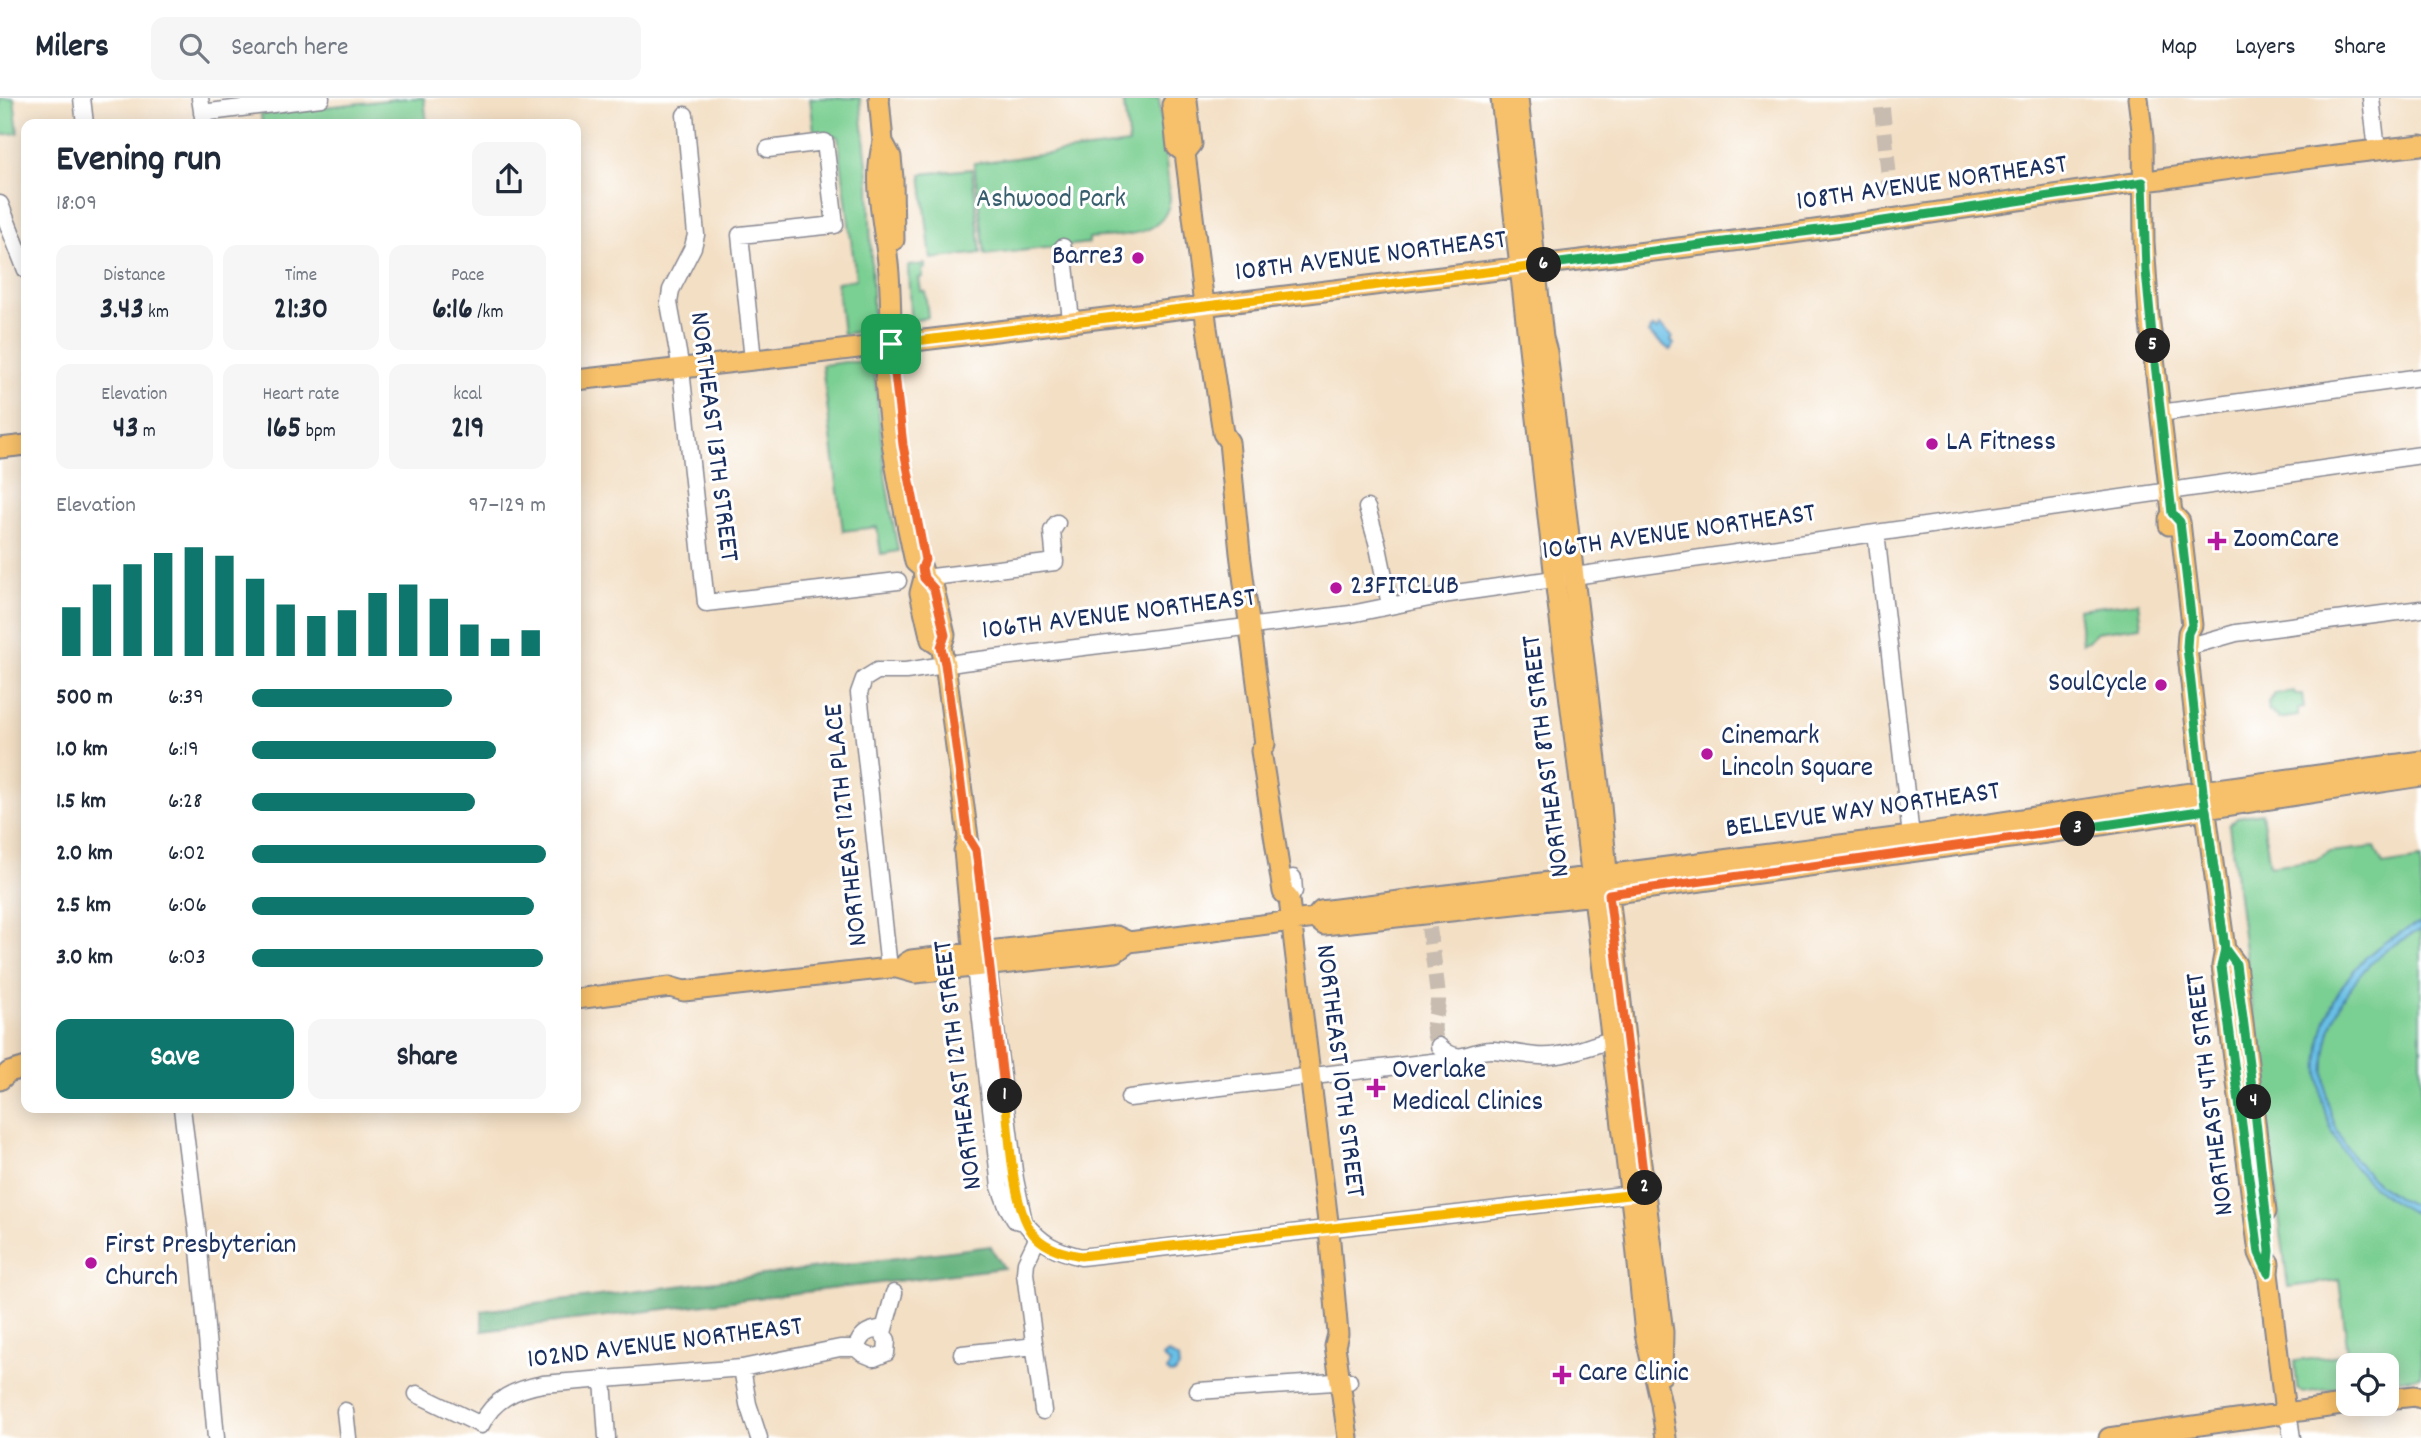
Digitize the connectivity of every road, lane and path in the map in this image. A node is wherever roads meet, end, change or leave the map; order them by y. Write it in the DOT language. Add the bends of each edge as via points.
graph roads {
  1 [pos="82,98"];
  2 [pos="321,98"];
  3 [pos="879,98"];
  4 [pos="1176,98"];
  5 [pos="1183,98"];
  6 [pos="1501,98"];
  7 [pos="1518,98"];
  8 [pos="2138,98"];
  9 [pos="2371,98"];
  10 [pos="202,112"];
  11 [pos="685,115"];
  12 [pos="84,119"];
  13 [pos="2421,145"];
  14 [pos="768,149"];
  15 [pos="2377,150"];
  16 [pos="1185,153"];
  17 [pos="2143,182"];
  18 [pos="0,204"];
  19 [pos="1063,247"];
  20 [pos="21,257"];
  21 [pos="1528,267"];
  22 [pos="1206,307"];
  23 [pos="1073,321"];
  24 [pos="891,344"];
  25 [pos="753,360"];
  26 [pos="681,369"];
  27 [pos="2421,377"];
  28 [pos="581,379"];
  29 [pos="2160,412"];
  30 [pos="21,446"];
  31 [pos="0,448"];
  32 [pos="2421,455"];
  33 [pos="2169,489"];
  34 [pos="1367,508"];
  35 [pos="1057,523"];
  36 [pos="1876,533"];
  37 [pos="923,573"];
  38 [pos="1564,577"];
  39 [pos="898,581"];
  40 [pos="1391,605"];
  41 [pos="2421,609"];
  42 [pos="1250,627"];
  43 [pos="2188,640"];
  44 [pos="943,656"];
  45 [pos="1265,744"];
  46 [pos="2421,761"];
  47 [pos="2421,776"];
  48 [pos="2204,800"];
  49 [pos="1911,836"];
  50 [pos="1824,847"];
  51 [pos="1773,871"];
  52 [pos="1293,878"];
  53 [pos="1600,885"];
  54 [pos="1289,898"];
  55 [pos="1315,918"];
  56 [pos="1291,921"];
  57 [pos="981,960"];
  58 [pos="893,968"];
  59 [pos="684,992"];
  60 [pos="581,998"];
  61 [pos="581,1011"];
  62 [pos="1611,1041"];
  63 [pos="21,1067"];
  64 [pos="21,1068"];
  65 [pos="0,1069"];
  66 [pos="1311,1077"];
  67 [pos="21,1079"];
  68 [pos="0,1081"];
  69 [pos="989,1088"];
  70 [pos="1129,1098"];
  71 [pos="183,1113"];
  72 [pos="1011,1144"];
  73 [pos="1638,1194"];
  74 [pos="1024,1222"];
  75 [pos="1329,1230"];
  76 [pos="1636,1238"];
  77 [pos="1037,1239"];
  78 [pos="894,1293"];
  79 [pos="1661,1312"];
  80 [pos="883,1333"];
  81 [pos="1035,1346"];
  82 [pos="856,1348"];
  83 [pos="962,1354"];
  84 [pos="742,1368"];
  85 [pos="603,1379"];
  86 [pos="1344,1381"];
  87 [pos="1198,1391"];
  88 [pos="417,1394"];
  89 [pos="2419,1395"];
  90 [pos="2399,1398"];
  91 [pos="1661,1404"];
  92 [pos="2336,1406"];
  93 [pos="345,1411"];
  94 [pos="1043,1411"];
  95 [pos="2285,1412"];
  96 [pos="481,1431"];
  97 [pos="216,1438"];
  98 [pos="348,1438"];
  99 [pos="607,1438"];
  100 [pos="759,1438"];
  101 [pos="1348,1438"];
  102 [pos="1360,1438"];
  103 [pos="1666,1438"];
  104 [pos="2109,1438"];
  105 [pos="2292,1438"];
  1 -- 12 [label="street"];
  2 -- 10 [label="street"];
  3 -- 24 [label="main road, NORTHEAST 12TH STREET" via="883,142 891,156 893,178 895,225 888,262"];
  4 -- 16 [label="main road, NORTHEAST 10TH STREET" via="1171,105 1177,147"];
  5 -- 16 [label="main road, NORTHEAST 10TH STREET" via="1192,144"];
  6 -- 21 [label="main road, NORTHEAST 8TH STREET"];
  7 -- 21 [label="main road, NORTHEAST 8TH STREET"];
  8 -- 17 [label="main road, NORTHEAST 4TH STREET"];
  9 -- 15 [label="street"];
  11 -- 26 [label="street, NORTHEAST 13TH STREET" via="696,235 669,303"];
  13 -- 15 [label="main road, 108TH AVENUE NORTHEAST"];
  14 -- 25 [label="street" via="825,142 835,225 740,235"];
  15 -- 17 [label="main road, 108TH AVENUE NORTHEAST"];
  16 -- 22 [label="main road, NORTHEAST 10TH STREET"];
  17 -- 21 [label="main road, 108TH AVENUE NORTHEAST" via="1862,225"];
  17 -- 29 [label="main road, NORTHEAST 4TH STREET"];
  18 -- 20 [label="street"];
  19 -- 23 [label="street"];
  21 -- 22 [label="main road, 108TH AVENUE NORTHEAST"];
  21 -- 38 [label="main road, NORTHEAST 8TH STREET" via="1547,352"];
  22 -- 23 [label="main road, 108TH AVENUE NORTHEAST"];
  22 -- 42 [label="main road, NORTHEAST 10TH STREET" via="1223,433 1229,442"];
  23 -- 24 [label="main road, 108TH AVENUE NORTHEAST"];
  24 -- 25 [label="main road, 108TH AVENUE NORTHEAST"];
  24 -- 37 [label="main road, NORTHEAST 12TH STREET" via="885,374 896,476 915,562"];
  25 -- 26 [label="main road, 108TH AVENUE NORTHEAST"];
  26 -- 28 [label="main road, 108TH AVENUE NORTHEAST"];
  26 -- 39 [label="street, NORTHEAST 13TH STREET" via="706,603"];
  27 -- 29 [label="street"];
  29 -- 33 [label="main road, NORTHEAST 4TH STREET"];
  30 -- 31 [label="main road"];
  32 -- 33 [label="street, 106TH AVENUE NORTHEAST"];
  33 -- 36 [label="street, 106TH AVENUE NORTHEAST"];
  33 -- 43 [label="main road, NORTHEAST 4TH STREET" via="2183,542 2192,625"];
  34 -- 40 [label="street"];
  35 -- 37 [label="street" via="1052,531 1055,562"];
  36 -- 38 [label="street, 106TH AVENUE NORTHEAST"];
  36 -- 49 [label="street"];
  37 -- 44 [label="main road, NORTHEAST 12TH STREET" via="920,593 931,640"];
  38 -- 40 [label="street, 106TH AVENUE NORTHEAST"];
  38 -- 53 [label="main road, NORTHEAST 8TH STREET" via="1600,794"];
  40 -- 42 [label="street, 106TH AVENUE NORTHEAST"];
  41 -- 43 [label="street"];
  42 -- 44 [label="street, 106TH AVENUE NORTHEAST"];
  42 -- 45 [label="main road, NORTHEAST 10TH STREET"];
  43 -- 48 [label="main road, NORTHEAST 4TH STREET"];
  44 -- 57 [label="main road, NORTHEAST 12TH STREET"];
  44 -- 58 [label="street, NORTHEAST 12TH PLACE" via="906,671 869,673 860,685"];
  45 -- 52 [label="main road, NORTHEAST 10TH STREET" via="1275,751"];
  45 -- 54 [label="main road, NORTHEAST 10TH STREET" via="1261,751 1283,892"];
  46 -- 48 [label="main road, BELLEVUE WAY NORTHEAST"];
  47 -- 48 [label="main road, BELLEVUE WAY NORTHEAST"];
  48 -- 49 [label="main road, BELLEVUE WAY NORTHEAST"];
  48 -- 51 [label="main road, BELLEVUE WAY NORTHEAST"];
  48 -- 95 [label="main road, NORTHEAST 4TH STREET" via="2225,949 2221,966 2244,1143 2259,1253 2268,1273"];
  49 -- 50 [label="main road, BELLEVUE WAY NORTHEAST"];
  50 -- 51 [label="main road" via="1822,855"];
  50 -- 53 [label="main road, BELLEVUE WAY NORTHEAST"];
  51 -- 53 [label="main road, BELLEVUE WAY NORTHEAST"];
  52 -- 54 [label="street, NORTHEAST 10TH STREET" via="1294,891"];
  53 -- 55 [label="main road, BELLEVUE WAY NORTHEAST" via="1321,911"];
  53 -- 55 [label="main road, BELLEVUE WAY NORTHEAST" via="1428,921 1324,925"];
  53 -- 62 [label="main road, NORTHEAST 8TH STREET"];
  53 -- 73 [label="main road, NORTHEAST 8TH STREET"];
  54 -- 56 [label="main road, NORTHEAST 10TH STREET"];
  55 -- 56 [label="main road, BELLEVUE WAY NORTHEAST"];
  56 -- 57 [label="main road, BELLEVUE WAY NORTHEAST" via="1129,942 1116,936"];
  56 -- 66 [label="main road, NORTHEAST 10TH STREET"];
  57 -- 58 [label="main road, BELLEVUE WAY NORTHEAST" via="911,960"];
  57 -- 69 [label="street, NORTHEAST 12TH STREET"];
  57 -- 72 [label="street, NORTHEAST 12TH STREET"];
  58 -- 59 [label="main road, BELLEVUE WAY NORTHEAST"];
  59 -- 60 [label="main road, BELLEVUE WAY NORTHEAST" via="670,986"];
  59 -- 61 [label="main road, BELLEVUE WAY NORTHEAST" via="672,999"];
  62 -- 66 [label="street" via="1548,1056 1494,1050 1464,1058 1443,1050 1440,1060"];
  62 -- 73 [label="main road, NORTHEAST 8TH STREET"];
  63 -- 65 [label="main road"];
  64 -- 68 [label="main road"];
  66 -- 70 [label="street"];
  66 -- 75 [label="main road, NORTHEAST 10TH STREET"];
  67 -- 68 [label="main road"];
  69 -- 72 [label="street" via="1003,1136"];
  69 -- 74 [label="street, NORTHEAST 12TH STREET" via="1000,1187 1015,1220"];
  71 -- 97 [label="street"];
  72 -- 74 [label="street, NORTHEAST 12TH STREET"];
  73 -- 75 [label="street"];
  73 -- 76 [label="main road, NORTHEAST 8TH STREET"];
  73 -- 79 [label="main road, NORTHEAST 8TH STREET"];
  74 -- 77 [label="street"];
  75 -- 77 [label="street" via="1081,1256"];
  75 -- 86 [label="main road, NORTHEAST 10TH STREET" via="1338,1334 1335,1346"];
  76 -- 79 [label="main road" via="1642,1246 1649,1306"];
  76 -- 91 [label="main road, NORTHEAST 8TH STREET" via="1645,1334"];
  77 -- 81 [label="street" via="1025,1273"];
  78 -- 80 [label="street, 102ND AVENUE NORTHEAST"];
  79 -- 91 [label="main road, NORTHEAST 8TH STREET"];
  80 -- 82 [label="street, 102ND AVENUE NORTHEAST" via="879,1329 863,1334"];
  80 -- 82 [label="street, 102ND AVENUE NORTHEAST" via="886,1353 881,1357"];
  81 -- 83 [label="street"];
  81 -- 94 [label="street"];
  82 -- 84 [label="street, 102ND AVENUE NORTHEAST"];
  84 -- 85 [label="street, 102ND AVENUE NORTHEAST"];
  84 -- 100 [label="street"];
  85 -- 96 [label="street, 102ND AVENUE NORTHEAST" via="521,1389 486,1413"];
  85 -- 99 [label="street"];
  86 -- 87 [label="street"];
  86 -- 101 [label="main road, NORTHEAST 10TH STREET"];
  86 -- 102 [label="main road, NORTHEAST 10TH STREET" via="1356,1405"];
  88 -- 96 [label="street, 102ND AVENUE NORTHEAST"];
  89 -- 90 [label="main road"];
  91 -- 103 [label="main road, NORTHEAST 8TH STREET"];
  92 -- 95 [label="main road"];
  93 -- 98 [label="street"];
  95 -- 104 [label="main road"];
  95 -- 105 [label="street, NORTHEAST 4TH STREET"];
}
